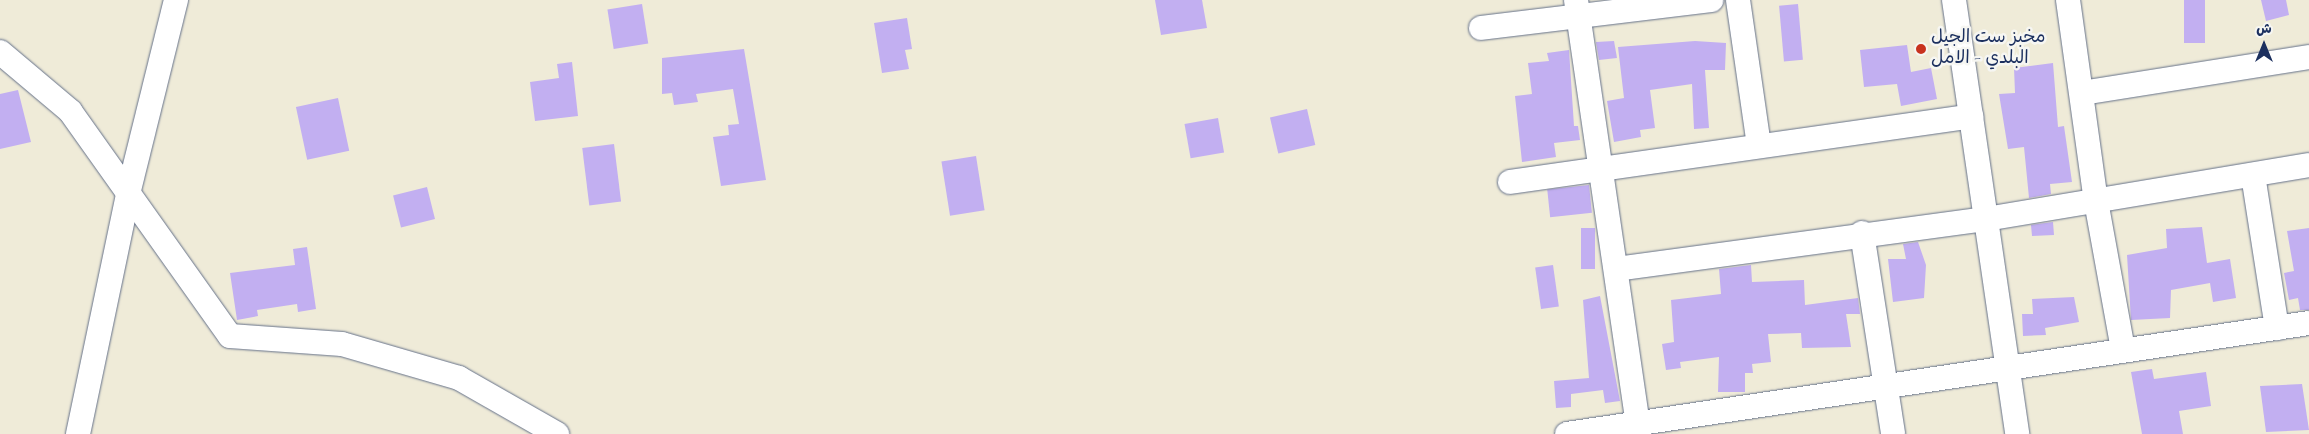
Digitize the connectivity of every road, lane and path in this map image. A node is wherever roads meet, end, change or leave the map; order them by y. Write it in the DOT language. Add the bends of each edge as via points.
graph roads {
  1 [pos="176,0"];
  2 [pos="1711,0"];
  3 [pos="1738,0"];
  4 [pos="1954,0"];
  5 [pos="2068,0"];
  6 [pos="1577,7"];
  7 [pos="1481,28"];
  8 [pos="0,52"];
  9 [pos="2309,57"];
  10 [pos="2082,93"];
  11 [pos="1971,116"];
  12 [pos="1759,145"];
  13 [pos="2309,166"];
  14 [pos="1600,168"];
  15 [pos="2253,174"];
  16 [pos="1510,182"];
  17 [pos="129,190"];
  18 [pos="2096,202"];
  19 [pos="1986,219"];
  20 [pos="1862,233"];
  21 [pos="1616,269"];
  22 [pos="2309,323"];
  23 [pos="2277,328"];
  24 [pos="2123,350"];
  25 [pos="2008,368"];
  26 [pos="1885,385"];
  27 [pos="1639,429"];
  28 [pos="78,434"];
  29 [pos="557,434"];
  30 [pos="1567,434"];
  31 [pos="1893,434"];
  32 [pos="2017,434"];
  1 -- 17 [label="street"];
  2 -- 6 [label="street"];
  3 -- 12 [label="street"];
  4 -- 11 [label="street"];
  5 -- 10 [label="street"];
  6 -- 7 [label="street"];
  6 -- 14 [label="street"];
  8 -- 17 [label="street" via="70,112"];
  9 -- 10 [label="street"];
  10 -- 18 [label="street"];
  11 -- 12 [label="street"];
  11 -- 19 [label="street"];
  12 -- 14 [label="street"];
  13 -- 15 [label="street"];
  14 -- 16 [label="street"];
  14 -- 21 [label="street"];
  15 -- 18 [label="street"];
  15 -- 23 [label="street"];
  17 -- 28 [label="street"];
  17 -- 29 [label="street" via="230,336 342,344 458,378"];
  18 -- 19 [label="street"];
  18 -- 24 [label="street"];
  19 -- 20 [label="street"];
  19 -- 25 [label="street"];
  20 -- 21 [label="street"];
  20 -- 26 [label="street"];
  21 -- 27 [label="street"];
  22 -- 23 [label="street"];
  23 -- 24 [label="street"];
  24 -- 25 [label="street"];
  25 -- 26 [label="street"];
  25 -- 32 [label="street"];
  26 -- 27 [label="street"];
  26 -- 31 [label="street"];
  27 -- 30 [label="street"];
}
